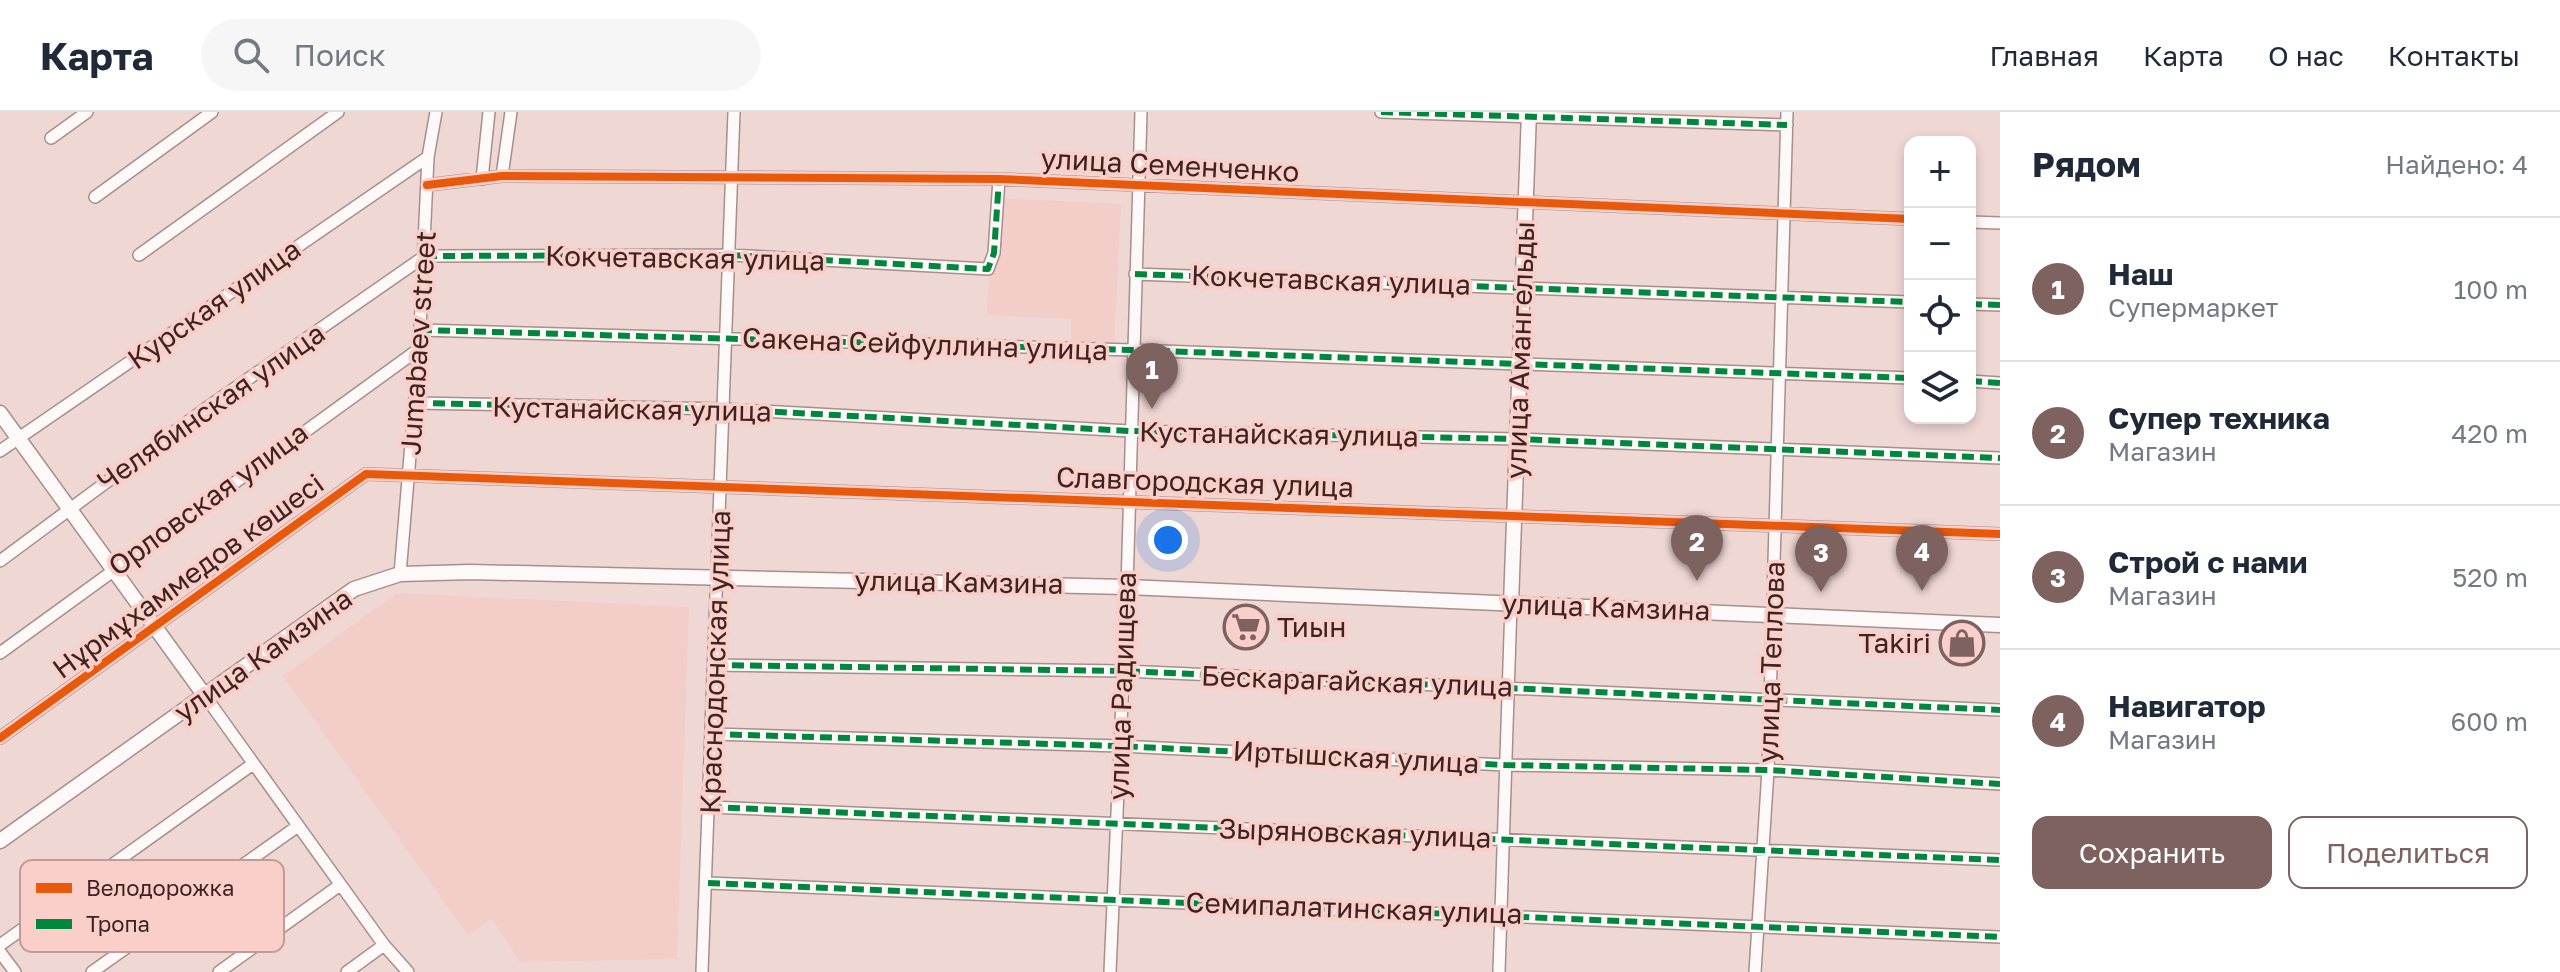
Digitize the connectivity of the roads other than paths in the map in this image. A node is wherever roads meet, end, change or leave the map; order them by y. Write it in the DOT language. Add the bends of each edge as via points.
graph roads {
  1 [pos="87,112"];
  2 [pos="212,112"];
  3 [pos="338,112"];
  4 [pos="436,112"];
  5 [pos="489,112"];
  6 [pos="511,112"];
  7 [pos="734,112"];
  8 [pos="1141,112"];
  9 [pos="1381,112"];
  10 [pos="1787,112"];
  11 [pos="1529,115"];
  12 [pos="1787,125"];
  13 [pos="51,138"];
  14 [pos="428,157"];
  15 [pos="502,176"];
  16 [pos="482,179"];
  17 [pos="731,179"];
  18 [pos="999,179"];
  19 [pos="427,185"];
  20 [pos="1138,186"];
  21 [pos="95,197"];
  22 [pos="1526,202"];
  23 [pos="1784,214"];
  24 [pos="1904,219"];
  25 [pos="1976,222"];
  26 [pos="2000,223"];
  27 [pos="139,255"];
  28 [pos="730,255"];
  29 [pos="425,256"];
  30 [pos="1135,274"];
  31 [pos="1523,286"];
  32 [pos="1782,297"];
  33 [pos="1904,302"];
  34 [pos="1976,304"];
  35 [pos="2000,305"];
  36 [pos="420,330"];
  37 [pos="726,339"];
  38 [pos="419,349"];
  39 [pos="1133,350"];
  40 [pos="1520,365"];
  41 [pos="1780,371"];
  42 [pos="1904,378"];
  43 [pos="1976,381"];
  44 [pos="2000,383"];
  45 [pos="415,403"];
  46 [pos="724,409"];
  47 [pos="0,413"];
  48 [pos="1130,431"];
  49 [pos="18,438"];
  50 [pos="1518,439"];
  51 [pos="1777,450"];
  52 [pos="0,451"];
  53 [pos="2000,458"];
  54 [pos="409,476"];
  55 [pos="721,484"];
  56 [pos="1128,501"];
  57 [pos="69,508"];
  58 [pos="1513,516"];
  59 [pos="1775,525"];
  60 [pos="2000,534"];
  61 [pos="0,561"];
  62 [pos="112,568"];
  63 [pos="400,574"];
  64 [pos="717,576"];
  65 [pos="1127,587"];
  66 [pos="1511,604"];
  67 [pos="1772,614"];
  68 [pos="2000,625"];
  69 [pos="156,629"];
  70 [pos="0,653"];
  71 [pos="714,665"];
  72 [pos="1124,671"];
  73 [pos="1507,688"];
  74 [pos="205,696"];
  75 [pos="1770,698"];
  76 [pos="2000,710"];
  77 [pos="712,734"];
  78 [pos="0,738"];
  79 [pos="1120,746"];
  80 [pos="253,764"];
  81 [pos="1505,765"];
  82 [pos="1768,770"];
  83 [pos="2000,784"];
  84 [pos="710,807"];
  85 [pos="1117,823"];
  86 [pos="298,826"];
  87 [pos="1503,839"];
  88 [pos="0,841"];
  89 [pos="1762,849"];
  90 [pos="119,860"];
  91 [pos="250,860"];
  92 [pos="2000,860"];
  93 [pos="708,883"];
  94 [pos="340,885"];
  95 [pos="1114,898"];
  96 [pos="1501,914"];
  97 [pos="284,925"];
  98 [pos="1757,926"];
  99 [pos="20,931"];
  100 [pos="2000,937"];
  101 [pos="0,945"];
  102 [pos="384,945"];
  103 [pos="0,952"];
  104 [pos="120,952"];
  105 [pos="247,952"];
  106 [pos="15,972"];
  107 [pos="92,972"];
  108 [pos="219,972"];
  109 [pos="347,972"];
  110 [pos="408,972"];
  111 [pos="702,972"];
  112 [pos="1110,972"];
  113 [pos="1499,972"];
  114 [pos="1755,972"];
  1 -- 13 [label="street"];
  2 -- 21 [label="street"];
  3 -- 27 [label="street"];
  4 -- 14 [label="street, Jumabaev street"];
  5 -- 16 [label="street"];
  6 -- 15 [label="street"];
  7 -- 17 [label="street, Краснодонская улица"];
  8 -- 20 [label="street, улица Радищева"];
  9 -- 11 [label="street"];
  10 -- 12 [label="street, улица Теплова"];
  11 -- 12 [label="street"];
  11 -- 22 [label="main road, улица Амангельды"];
  12 -- 23 [label="street, улица Теплова"];
  14 -- 19 [label="street, Jumabaev street"];
  14 -- 49 [label="street, Курская улица"];
  15 -- 16 [label="street, улица Семенченко"];
  15 -- 17 [label="street, улица Семенченко"];
  16 -- 19 [label="street, улица Семенченко"];
  17 -- 18 [label="street, улица Семенченко"];
  17 -- 28 [label="street, Краснодонская улица"];
  18 -- 20 [label="street, улица Семенченко"];
  18 -- 28 [label="street, Кокчетавская улица" via="988,269"];
  19 -- 29 [label="street, Jumabaev street"];
  20 -- 22 [label="street, улица Семенченко"];
  20 -- 30 [label="street, улица Радищева"];
  22 -- 23 [label="street, улица Семенченко"];
  22 -- 31 [label="main road, улица Амангельды"];
  23 -- 24 [label="street, улица Семенченко"];
  23 -- 32 [label="street, улица Теплова"];
  25 -- 26 [label="street"];
  28 -- 29 [label="street, Кокчетавская улица"];
  28 -- 37 [label="street, Краснодонская улица"];
  29 -- 36 [label="street, Jumabaev street"];
  29 -- 57 [label="street, Челябинская улица"];
  30 -- 31 [label="street, Кокчетавская улица"];
  30 -- 39 [label="street, улица Радищева"];
  31 -- 32 [label="street, Кокчетавская улица"];
  31 -- 40 [label="main road, улица Амангельды"];
  32 -- 33 [label="street, Кокчетавская улица"];
  32 -- 41 [label="street, улица Теплова"];
  34 -- 35 [label="street"];
  36 -- 37 [label="street, Сакена Сейфуллина улица"];
  36 -- 38 [label="street, Jumabaev street"];
  37 -- 39 [label="street, Сакена Сейфуллина улица"];
  37 -- 46 [label="street, Краснодонская улица"];
  38 -- 45 [label="street, Jumabaev street"];
  38 -- 62 [label="street, Орловская улица"];
  39 -- 40 [label="street, Сакена Сейфуллина улица"];
  39 -- 48 [label="street, улица Радищева"];
  40 -- 41 [label="street, Сакена Сейфуллина улица"];
  40 -- 50 [label="main road, улица Амангельды"];
  41 -- 42 [label="street, Сакена Сейфуллина улица"];
  41 -- 51 [label="street, улица Теплова"];
  43 -- 44 [label="street"];
  45 -- 46 [label="street, Кустанайская улица"];
  45 -- 54 [label="street, Jumabaev street"];
  46 -- 48 [label="street, Кустанайская улица"];
  46 -- 55 [label="street, Краснодонская улица"];
  47 -- 49 [label="main road"];
  48 -- 50 [label="street, Кустанайская улица"];
  48 -- 56 [label="street, улица Радищева"];
  49 -- 52 [label="street, Курская улица"];
  49 -- 57 [label="main road"];
  50 -- 51 [label="street, Кустанайская улица"];
  50 -- 58 [label="main road, улица Амангельды"];
  51 -- 53 [label="street, Кустанайская улица"];
  51 -- 59 [label="street, улица Теплова"];
  54 -- 55 [label="street, Славгородская улица"];
  54 -- 63 [label="street, Jumabaev street"];
  54 -- 69 [label="street, Нұрмұхаммедов көшесі" via="366,474"];
  55 -- 56 [label="street, Славгородская улица"];
  55 -- 64 [label="street, Краснодонская улица"];
  56 -- 58 [label="street, Славгородская улица"];
  56 -- 65 [label="street, улица Радищева"];
  57 -- 61 [label="street, Челябинская улица"];
  57 -- 62 [label="main road"];
  58 -- 59 [label="street, Славгородская улица"];
  58 -- 66 [label="main road, улица Амангельды"];
  59 -- 60 [label="street, Славгородская улица"];
  59 -- 67 [label="street, улица Теплова"];
  62 -- 69 [label="main road"];
  62 -- 70 [label="street, Орловская улица"];
  63 -- 64 [label="main road, улица Камзина"];
  63 -- 74 [label="main road, улица Камзина" via="354,589"];
  64 -- 65 [label="main road, улица Камзина"];
  64 -- 71 [label="street, Краснодонская улица"];
  65 -- 66 [label="main road, улица Камзина"];
  65 -- 72 [label="street, улица Радищева"];
  66 -- 67 [label="main road, улица Камзина"];
  66 -- 73 [label="street, улица Амангельды"];
  67 -- 68 [label="main road, улица Камзина"];
  67 -- 75 [label="street, улица Теплова"];
  69 -- 74 [label="main road"];
  69 -- 78 [label="street, Нұрмұхаммедов көшесі"];
  71 -- 72 [label="street, Бескарагайская улица"];
  71 -- 77 [label="street, Краснодонская улица"];
  72 -- 73 [label="street, Бескарагайская улица"];
  72 -- 79 [label="street, улица Радищева"];
  73 -- 75 [label="street, Бескарагайская улица"];
  73 -- 81 [label="street, улица Амангельды"];
  74 -- 80 [label="street"];
  74 -- 88 [label="main road, улица Камзина"];
  75 -- 76 [label="street, Бескарагайская улица"];
  75 -- 82 [label="street, улица Теплова"];
  77 -- 79 [label="street, Иртышская улица"];
  77 -- 84 [label="street, Краснодонская улица"];
  79 -- 81 [label="street, Иртышская улица"];
  79 -- 85 [label="street, улица Радищева"];
  80 -- 86 [label="street"];
  80 -- 90 [label="street"];
  81 -- 82 [label="street, Иртышская улица"];
  81 -- 87 [label="street, улица Амангельды"];
  82 -- 83 [label="street, Иртышская улица"];
  82 -- 89 [label="street, улица Теплова"];
  84 -- 85 [label="street, Зыряновская улица"];
  84 -- 93 [label="street, Краснодонская улица"];
  85 -- 87 [label="street, Зыряновская улица"];
  85 -- 95 [label="street, улица Радищева"];
  86 -- 91 [label="street"];
  86 -- 94 [label="street"];
  87 -- 89 [label="street, Зыряновская улица"];
  87 -- 96 [label="street, улица Амангельды"];
  89 -- 92 [label="street, Зыряновская улица"];
  89 -- 98 [label="street, улица Теплова"];
  93 -- 95 [label="street, Семипалатинская улица"];
  93 -- 111 [label="street, Краснодонская улица"];
  94 -- 97 [label="street"];
  94 -- 102 [label="street"];
  95 -- 96 [label="street, Семипалатинская улица"];
  95 -- 112 [label="street, улица Радищева"];
  96 -- 98 [label="street, Семипалатинская улица"];
  96 -- 113 [label="street, улица Амангельды"];
  98 -- 100 [label="street, Семипалатинская улица"];
  98 -- 114 [label="street, улица Теплова"];
  99 -- 101 [label="street"];
  102 -- 109 [label="street"];
  102 -- 110 [label="street"];
  103 -- 106 [label="street"];
  104 -- 107 [label="street"];
  105 -- 108 [label="street"];
}
